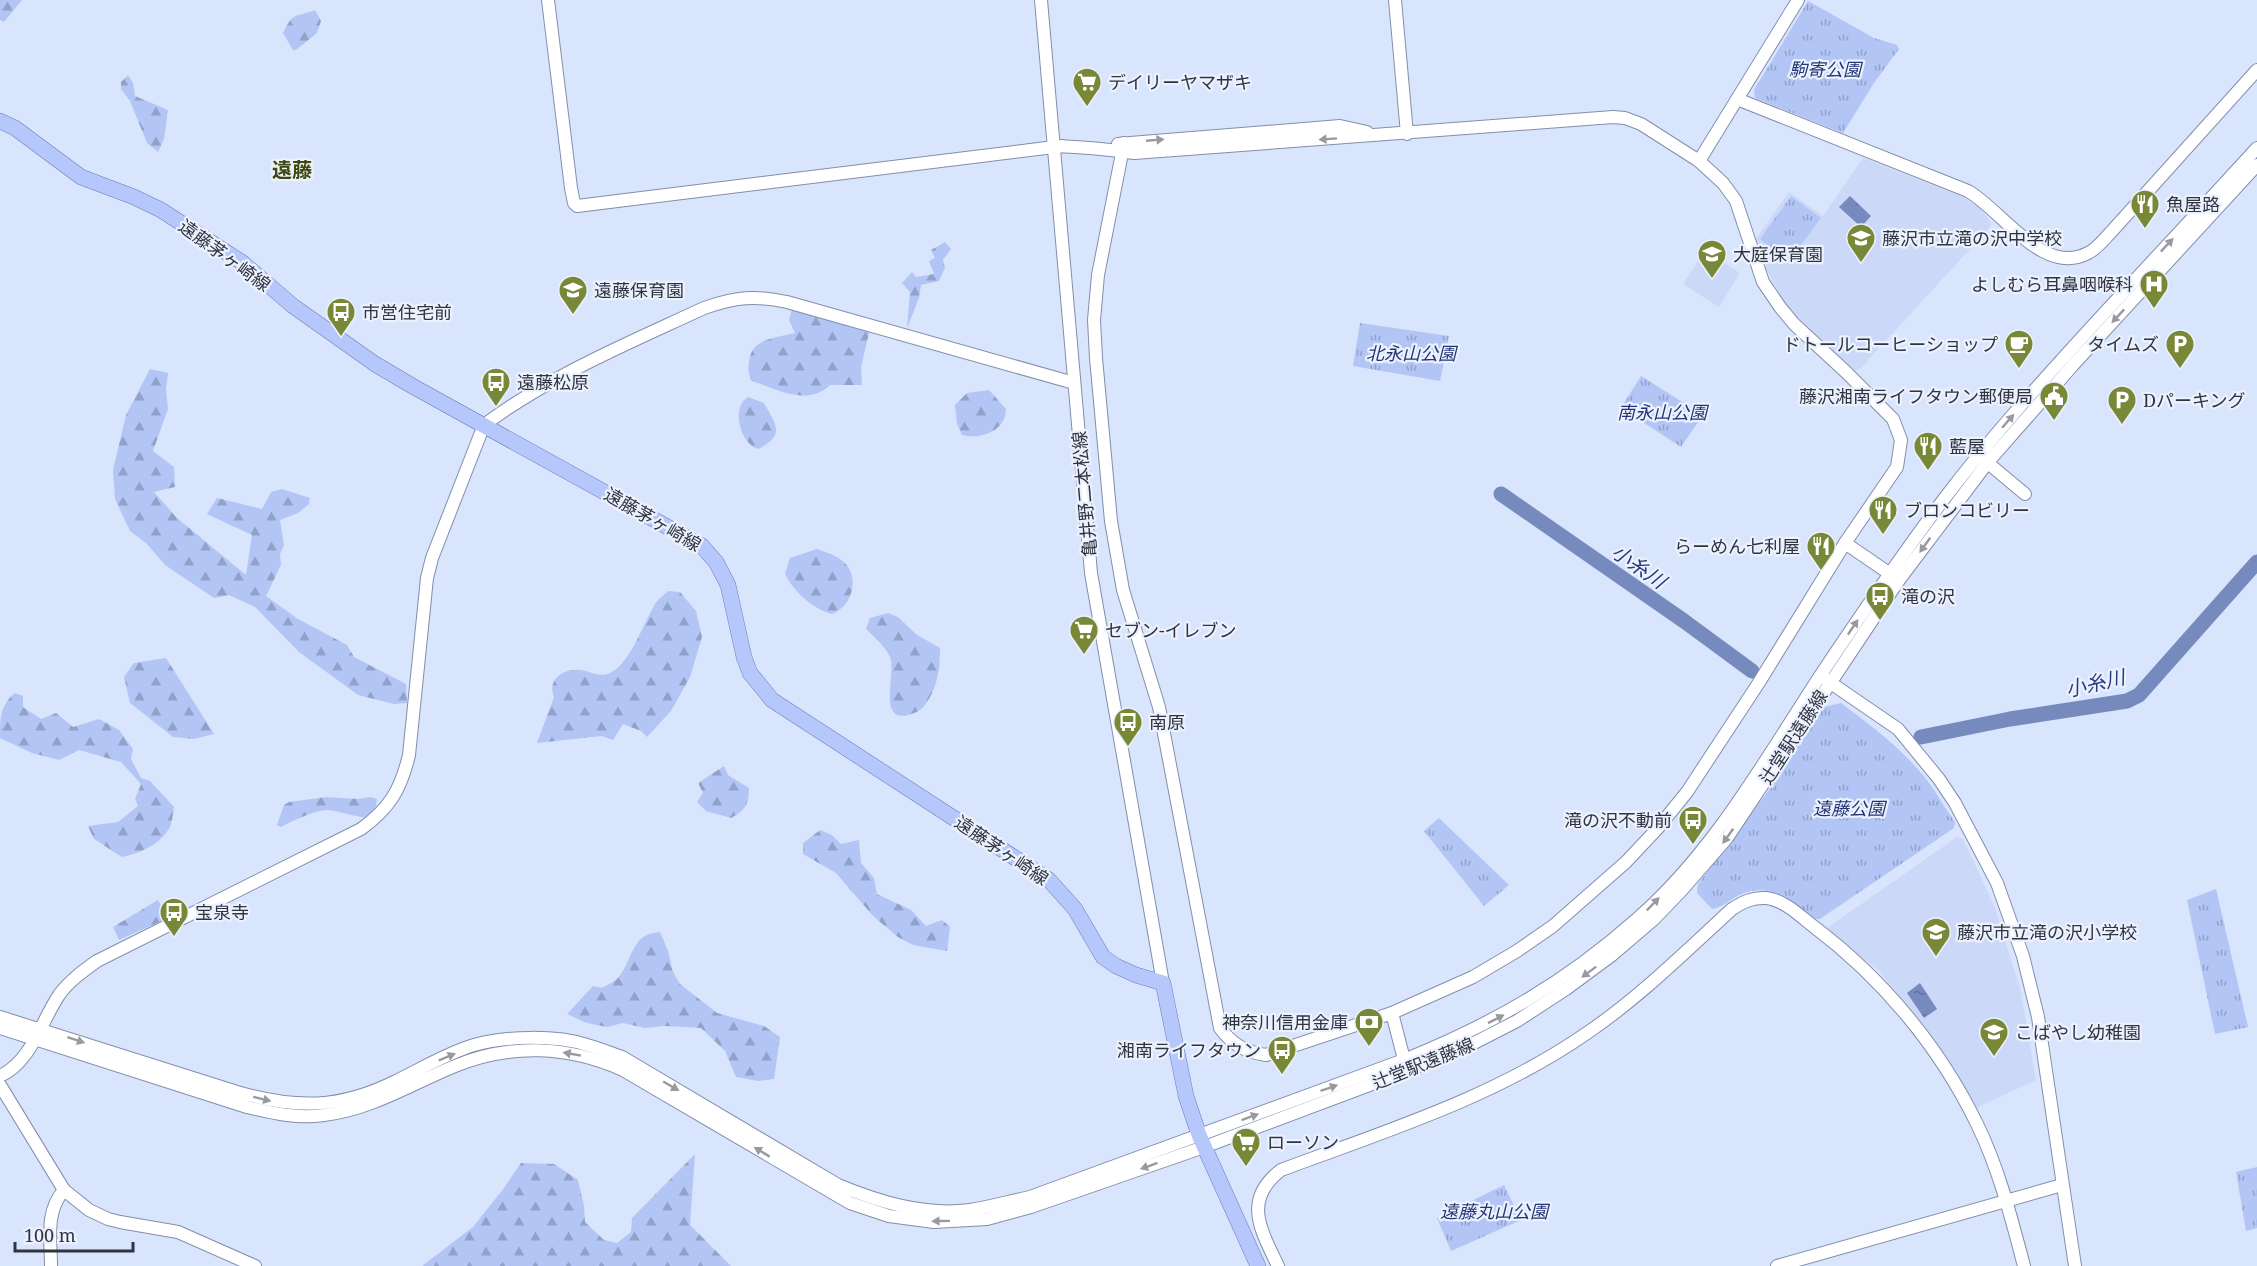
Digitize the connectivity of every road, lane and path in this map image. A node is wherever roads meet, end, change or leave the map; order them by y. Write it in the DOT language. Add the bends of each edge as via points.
graph roads {
  1 [pos="548,0"];
  2 [pos="1041,0"];
  3 [pos="1395,0"];
  4 [pos="1798,0"];
  5 [pos="2257,70"];
  6 [pos="1737,99"];
  7 [pos="0,121"];
  8 [pos="1407,134"];
  9 [pos="1054,146"];
  10 [pos="1123,147"];
  11 [pos="2257,148"];
  12 [pos="1699,161"];
  13 [pos="2257,165"];
  14 [pos="1074,383"];
  15 [pos="484,425"];
  16 [pos="1983,459"];
  17 [pos="2025,494"];
  18 [pos="1845,543"];
  19 [pos="1894,577"];
  20 [pos="1825,679"];
  21 [pos="1162,983"];
  22 [pos="1392,1013"];
  23 [pos="0,1017"];
  24 [pos="0,1028"];
  25 [pos="36,1034"];
  26 [pos="1406,1065"];
  27 [pos="0,1076"];
  28 [pos="0,1084"];
  29 [pos="1202,1141"];
  30 [pos="2062,1185"];
  31 [pos="64,1190"];
  32 [pos="2006,1200"];
  33 [pos="51,1266"];
  34 [pos="255,1266"];
  35 [pos="1258,1266"];
  36 [pos="1278,1266"];
  37 [pos="1778,1266"];
  38 [pos="2024,1266"];
  39 [pos="2075,1266"];
  1 -- 9 [label="street" via="577,206"];
  2 -- 9 [label="street, 亀井野二本松線"];
  3 -- 8 [label="street"];
  4 -- 6 [label="street"];
  5 -- 6 [label="street" via="2089,253 2059,258 2033,247 1968,191"];
  6 -- 12 [label="street"];
  7 -- 15 [label="main road, 遠藤茅ヶ崎線" via="81,177 161,210 243,263 293,306 375,364"];
  8 -- 10 [label="street" via="1372,133 1340,126"];
  8 -- 12 [label="street" via="1625,118"];
  9 -- 10 [label="street"];
  9 -- 14 [label="street, 亀井野二本松線"];
  10 -- 22 [label="street" via="1098,274 1094,320 1111,521 1123,590 1159,707 1220,1028 1237,1046 1249,1053 1266,1055"];
  16 -- 11 [label="street, 辻堂駅遠藤線, one-way" via="2056,366"];
  12 -- 18 [label="street" via="1712,170 1736,201 1763,282 1780,307 1893,419 1901,440 1897,467"];
  13 -- 16 [label="street, 辻堂駅遠藤線, one-way"];
  14 -- 15 [label="street" via="787,302 747,297 704,308 600,356"];
  14 -- 21 [label="street, 亀井野二本松線" via="1093,583"];
  15 -- 21 [label="main road, 遠藤茅ヶ崎線" via="702,546 728,585 750,673 772,700 1049,880 1075,909 1103,957 1136,975"];
  15 -- 25 [label="street" via="432,558 409,755 401,783 385,810 361,829 97,961 70,982"];
  16 -- 17 [label="street"];
  16 -- 19 [label="street, 辻堂駅遠藤線"];
  18 -- 19 [label="street"];
  18 -- 22 [label="street" via="1687,792 1626,862 1553,926 1517,951 1473,977"];
  19 -- 20 [label="street, 辻堂駅遠藤線"];
  20 -- 26 [label="street, 辻堂駅遠藤線" via="1726,838 1653,920 1612,955 1517,1021 1474,1043"];
  20 -- 30 [label="street" via="1898,729 1939,779 1997,883 2031,985"];
  21 -- 29 [label="main road" via="1186,1096"];
  22 -- 26 [label="street"];
  23 -- 25 [label="street"];
  24 -- 25 [label="street"];
  25 -- 27 [label="street" via="22,1059"];
  25 -- 29 [label="street" via="247,1107 285,1115 322,1116 361,1108 454,1066 498,1052 530,1049 597,1058 850,1203 890,1216 934,1222 987,1219 1031,1207"];
  26 -- 29 [label="street, 辻堂駅遠藤線"];
  29 -- 26 [label="street, 辻堂駅遠藤線, one-way" via="1300,1098"];
  28 -- 31 [label="street"];
  29 -- 35 [label="main road"];
  30 -- 32 [label="street"];
  30 -- 39 [label="street"];
  31 -- 33 [label="street" via="56,1198 51,1214"];
  31 -- 34 [label="street" via="108,1220 178,1232"];
  32 -- 36 [label="street" via="1966,1102 1907,1016 1839,946 1788,907 1776,901 1754,899 1732,909 1630,1000 1543,1060 1427,1116 1281,1170 1264,1186 1257,1209 1262,1233"];
  32 -- 37 [label="street"];
  32 -- 38 [label="street"];
}
